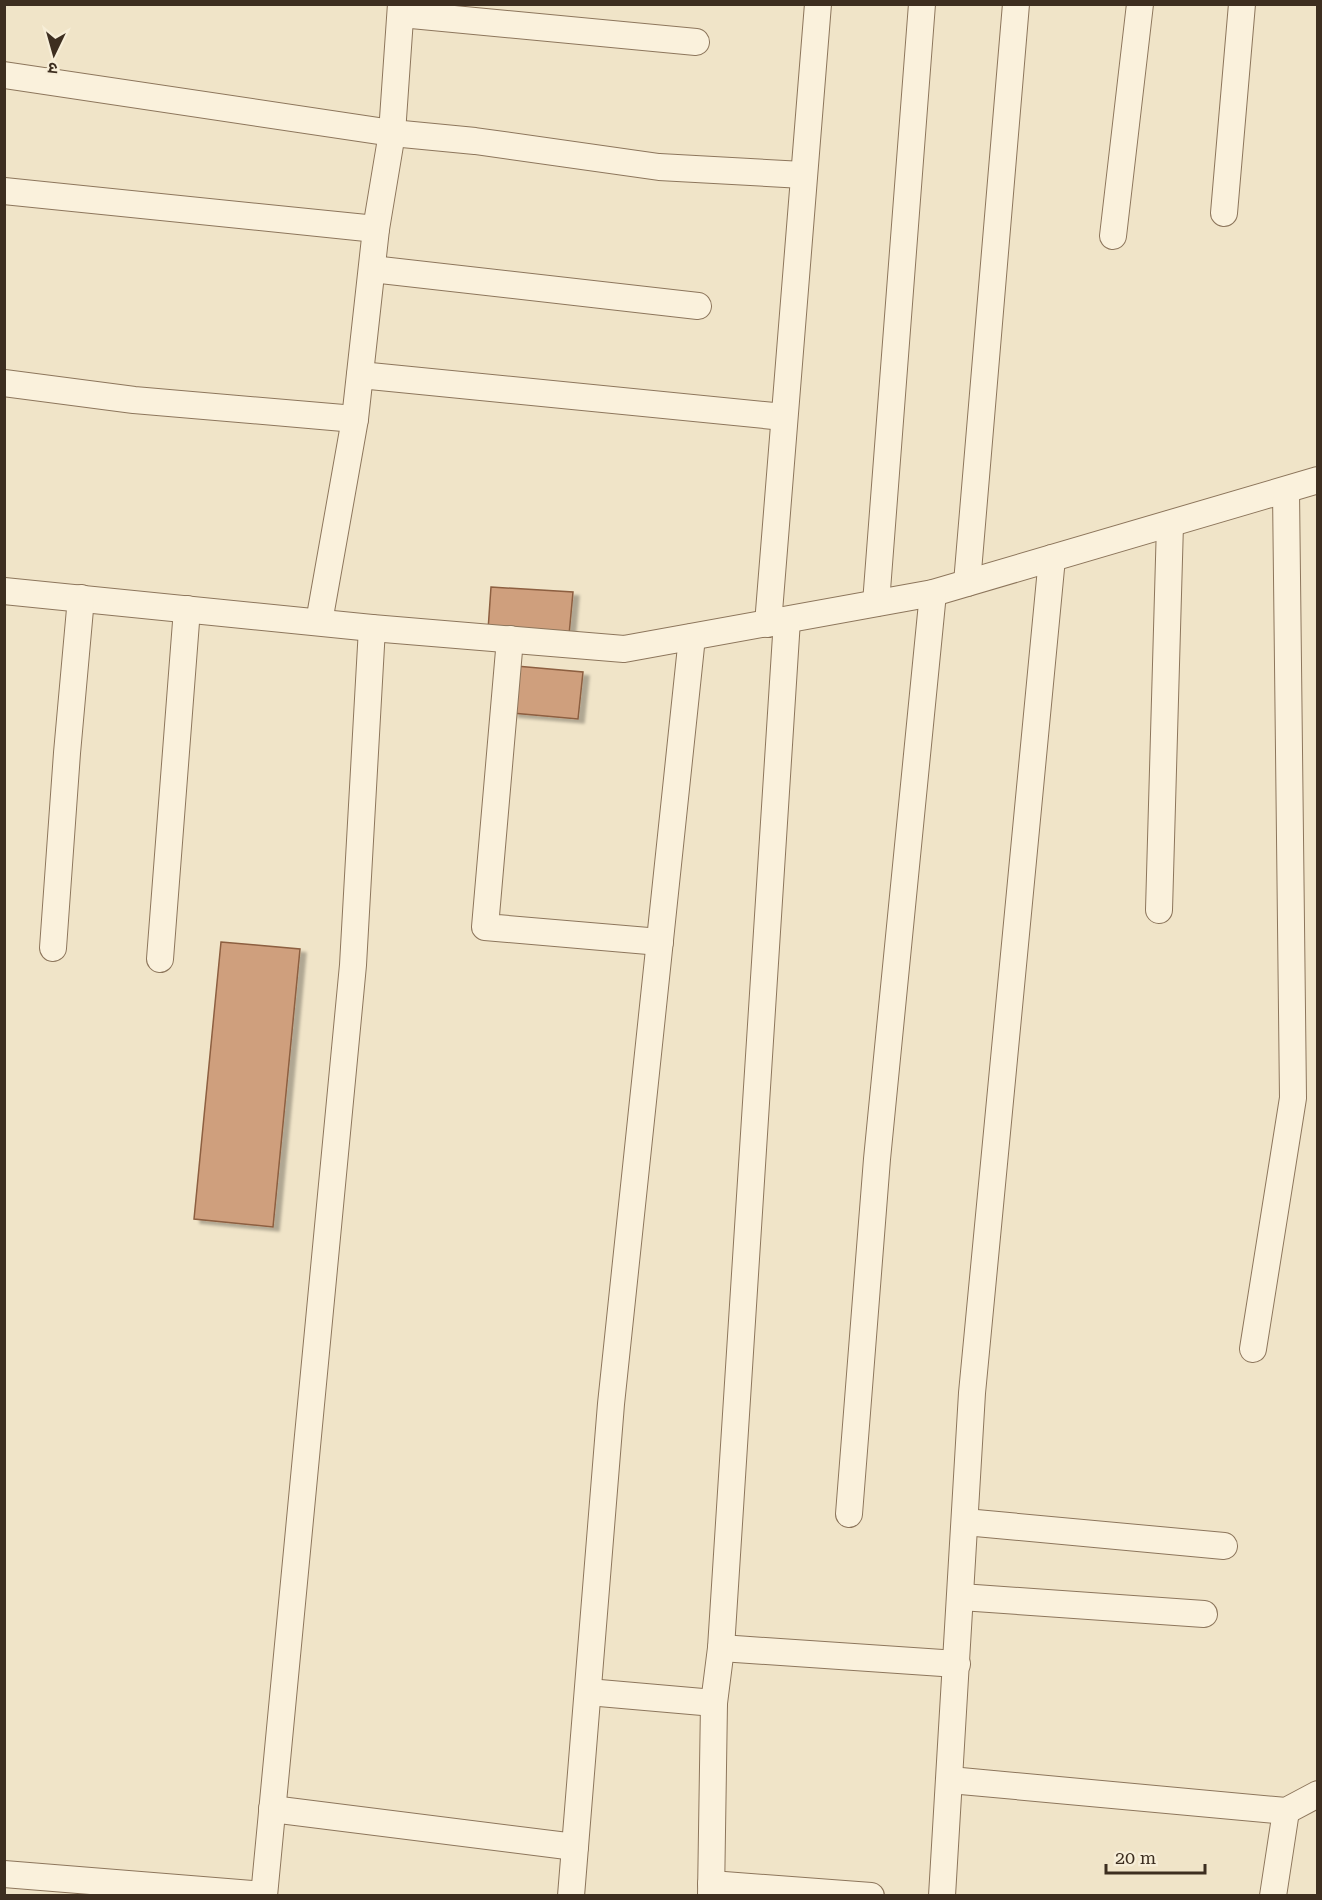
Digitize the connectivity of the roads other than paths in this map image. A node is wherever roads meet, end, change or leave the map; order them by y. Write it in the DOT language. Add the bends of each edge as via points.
graph roads {
  1 [pos="818,4"];
  2 [pos="922,4"];
  3 [pos="1016,4"];
  4 [pos="1140,4"];
  5 [pos="1242,4"];
  6 [pos="401,9"];
  7 [pos="696,42"];
  8 [pos="4,75"];
  9 [pos="392,133"];
  10 [pos="803,175"];
  11 [pos="4,191"];
  12 [pos="1224,213"];
  13 [pos="376,229"];
  14 [pos="1113,236"];
  15 [pos="372,269"];
  16 [pos="698,306"];
  17 [pos="360,375"];
  18 [pos="4,383"];
  19 [pos="784,417"];
  20 [pos="355,419"];
  21 [pos="1317,480"];
  22 [pos="1286,491"];
  23 [pos="1170,524"];
  24 [pos="1052,558"];
  25 [pos="967,583"];
  26 [pos="4,591"];
  27 [pos="933,593"];
  28 [pos="81,598"];
  29 [pos="876,603"];
  30 [pos="187,609"];
  31 [pos="319,622"];
  32 [pos="778,622"];
  33 [pos="372,628"];
  34 [pos="692,637"];
  35 [pos="510,639"];
  36 [pos="1159,910"];
  37 [pos="660,942"];
  38 [pos="53,948"];
  39 [pos="160,959"];
  40 [pos="1253,1349"];
  41 [pos="849,1514"];
  42 [pos="965,1522"];
  43 [pos="1224,1546"];
  44 [pos="961,1597"];
  45 [pos="1204,1614"];
  46 [pos="721,1648"];
  47 [pos="957,1664"];
  48 [pos="588,1692"];
  49 [pos="714,1703"];
  50 [pos="950,1780"];
  51 [pos="1317,1794"];
  52 [pos="272,1809"];
  53 [pos="1286,1811"];
  54 [pos="575,1847"];
  55 [pos="4,1874"];
  56 [pos="711,1890"];
  57 [pos="264,1895"];
  58 [pos="572,1896"];
  59 [pos="871,1896"];
  60 [pos="942,1896"];
  61 [pos="1274,1896"];
  1 -- 10 [label="street"];
  2 -- 29 [label="street"];
  3 -- 25 [label="street"];
  4 -- 14 [label="street"];
  5 -- 12 [label="street"];
  6 -- 7 [label="street"];
  6 -- 9 [label="street"];
  8 -- 9 [label="street"];
  9 -- 10 [label="street" via="659,167"];
  9 -- 13 [label="street"];
  10 -- 19 [label="street"];
  11 -- 13 [label="street"];
  13 -- 15 [label="street"];
  15 -- 16 [label="street"];
  15 -- 17 [label="street"];
  17 -- 19 [label="street"];
  17 -- 20 [label="street"];
  18 -- 20 [label="street" via="134,400"];
  19 -- 32 [label="street"];
  20 -- 31 [label="street"];
  21 -- 22 [label="street"];
  22 -- 23 [label="street"];
  22 -- 40 [label="street" via="1293,1098"];
  23 -- 24 [label="street"];
  23 -- 36 [label="street"];
  24 -- 25 [label="street"];
  24 -- 42 [label="street" via="974,1381"];
  25 -- 27 [label="street"];
  26 -- 28 [label="street"];
  27 -- 29 [label="street"];
  27 -- 41 [label="street" via="879,1147"];
  28 -- 30 [label="street"];
  28 -- 38 [label="street"];
  29 -- 32 [label="street"];
  30 -- 31 [label="street"];
  30 -- 39 [label="street"];
  31 -- 33 [label="street"];
  32 -- 34 [label="street"];
  32 -- 46 [label="street"];
  33 -- 35 [label="street"];
  33 -- 52 [label="street" via="353,965"];
  34 -- 35 [label="street" via="624,648"];
  34 -- 37 [label="street"];
  35 -- 37 [label="street" via="485,927"];
  37 -- 48 [label="street" via="611,1404"];
  42 -- 43 [label="street"];
  42 -- 44 [label="street"];
  44 -- 45 [label="street"];
  44 -- 47 [label="street"];
  46 -- 47 [label="street"];
  46 -- 49 [label="street"];
  47 -- 50 [label="street"];
  48 -- 49 [label="street"];
  48 -- 54 [label="street"];
  49 -- 56 [label="street"];
  50 -- 53 [label="street"];
  50 -- 60 [label="street"];
  51 -- 53 [label="street"];
  52 -- 54 [label="street"];
  52 -- 57 [label="street"];
  53 -- 61 [label="street"];
  54 -- 58 [label="street"];
  55 -- 57 [label="street"];
  56 -- 59 [label="street"];
}
